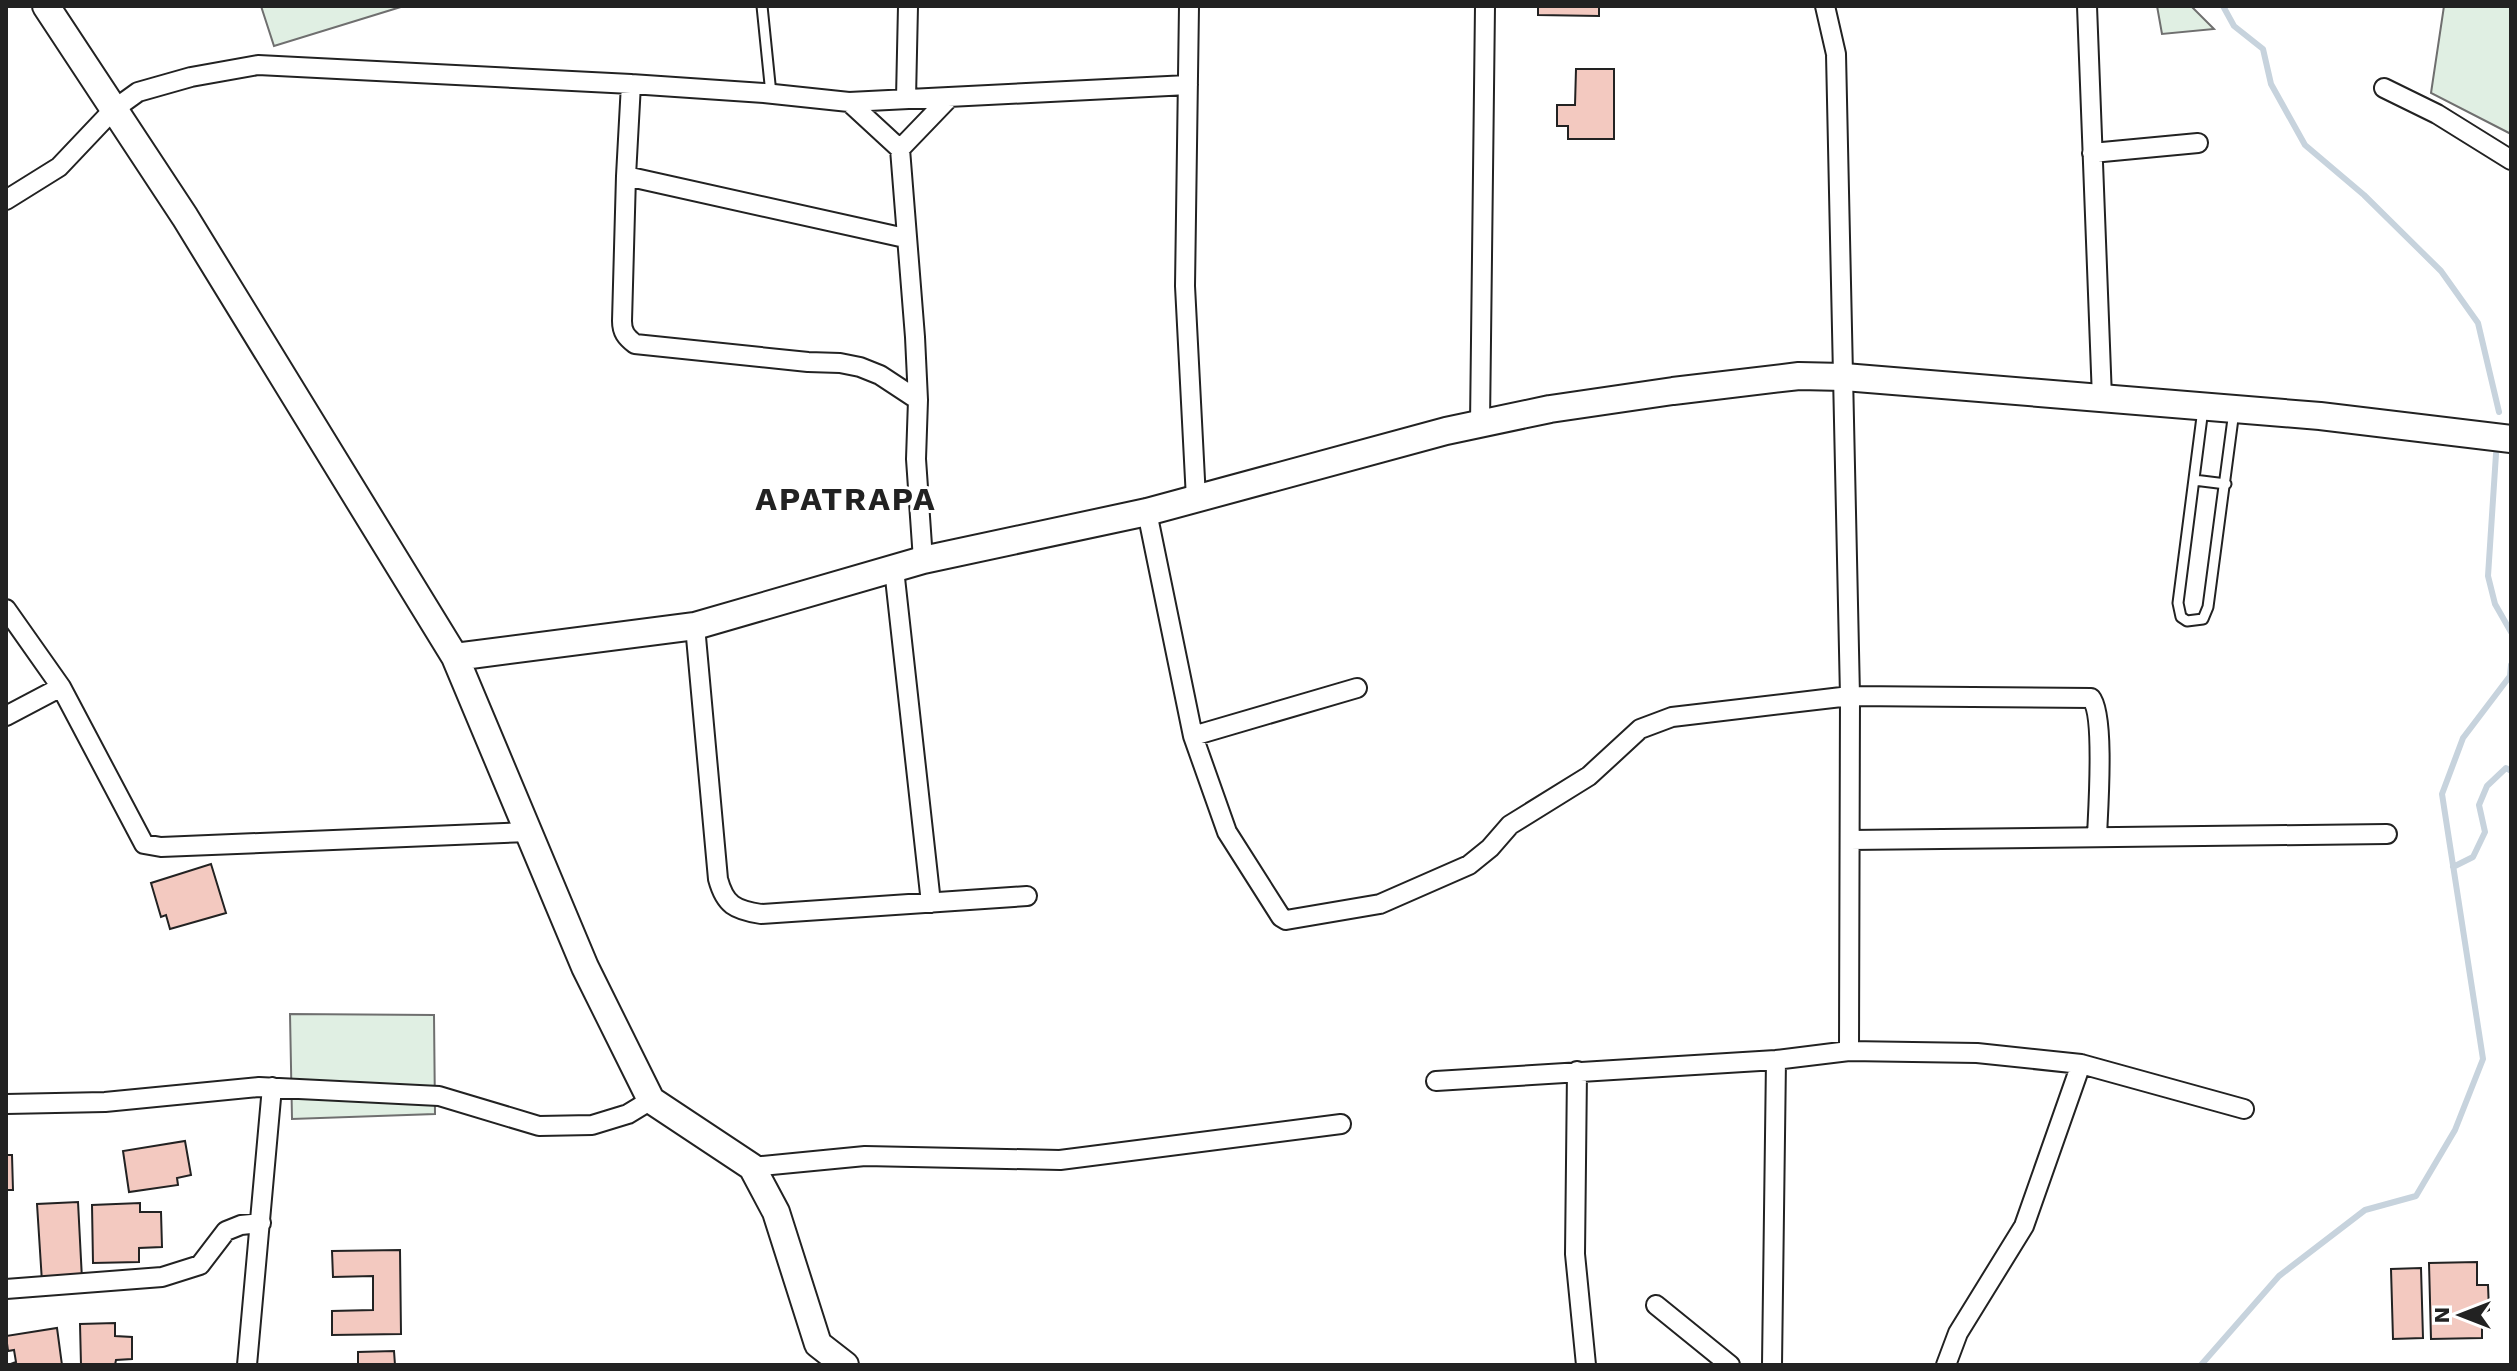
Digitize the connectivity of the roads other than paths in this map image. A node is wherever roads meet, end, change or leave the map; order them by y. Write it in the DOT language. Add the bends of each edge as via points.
graph roads {
  1 [pos="46,6"];
  2 [pos="762,6"];
  3 [pos="908,6"];
  4 [pos="1189,6"];
  5 [pos="1485,6"];
  6 [pos="1825,6"];
  7 [pos="2087,6"];
  8 [pos="631,84"];
  9 [pos="1188,85"];
  10 [pos="2384,88"];
  11 [pos="771,94"];
  12 [pos="950,97"];
  13 [pos="906,98"];
  14 [pos="849,102"];
  15 [pos="113,110"];
  16 [pos="2198,143"];
  17 [pos="900,149"];
  18 [pos="2092,153"];
  19 [pos="2511,160"];
  20 [pos="626,176"];
  21 [pos="6,200"];
  22 [pos="905,238"];
  23 [pos="1844,377"];
  24 [pos="2102,398"];
  25 [pos="918,400"];
  26 [pos="2204,406"];
  27 [pos="2234,409"];
  28 [pos="1480,424"];
  29 [pos="2511,439"];
  30 [pos="2194,480"];
  31 [pos="2226,484"];
  32 [pos="1196,499"];
  33 [pos="1147,512"];
  34 [pos="923,560"];
  35 [pos="894,569"];
  36 [pos="6,609"];
  37 [pos="695,626"];
  38 [pos="455,657"];
  39 [pos="61,687"];
  40 [pos="1357,688"];
  41 [pos="1850,696"];
  42 [pos="6,716"];
  43 [pos="1193,736"];
  44 [pos="529,832"];
  45 [pos="2387,834"];
  46 [pos="2097,836"];
  47 [pos="1850,840"];
  48 [pos="1027,896"];
  49 [pos="931,903"];
  50 [pos="1849,1051"];
  51 [pos="1776,1060"];
  52 [pos="2081,1064"];
  53 [pos="1577,1071"];
  54 [pos="1436,1081"];
  55 [pos="272,1087"];
  56 [pos="651,1100"];
  57 [pos="6,1104"];
  58 [pos="2244,1109"];
  59 [pos="1341,1124"];
  60 [pos="752,1167"];
  61 [pos="261,1223"];
  62 [pos="6,1289"];
  63 [pos="1656,1305"];
  64 [pos="816,1354"];
  65 [pos="247,1365"];
  66 [pos="845,1365"];
  67 [pos="1586,1365"];
  68 [pos="1730,1365"];
  69 [pos="1772,1365"];
  70 [pos="1946,1365"];
  1 -- 15 [label="street"];
  2 -- 11 [label="lane"];
  3 -- 13 [label="street"];
  4 -- 9 [label="street"];
  5 -- 28 [label="street"];
  6 -- 23 [label="street" via="1836,54"];
  7 -- 18 [label="street"];
  8 -- 11 [label="street"];
  8 -- 15 [label="street" via="258,65 138,92"];
  8 -- 20 [label="street"];
  9 -- 12 [label="street"];
  9 -- 32 [label="street" via="1185,286"];
  10 -- 19 [label="street"];
  11 -- 14 [label="street"];
  12 -- 13 [label="street"];
  12 -- 17 [label="street"];
  13 -- 14 [label="street"];
  14 -- 17 [label="street"];
  15 -- 21 [label="street" via="59,167"];
  15 -- 38 [label="street" via="185,217"];
  16 -- 18 [label="street"];
  17 -- 22 [label="street"];
  18 -- 24 [label="street"];
  20 -- 22 [label="street"];
  20 -- 25 [label="street" via="622,330 627,338 635,344 860,367"];
  22 -- 25 [label="street"];
  23 -- 24 [label="street"];
  23 -- 28 [label="street" via="1799,376 1673,391"];
  23 -- 41 [label="street"];
  24 -- 26 [label="street"];
  25 -- 34 [label="street"];
  26 -- 27 [label="street"];
  26 -- 30 [label="lane"];
  27 -- 29 [label="street"];
  27 -- 31 [label="lane"];
  28 -- 32 [label="street"];
  30 -- 31 [label="lane"];
  30 -- 31 [label="lane" via="2178,603 2178,612 2187,621 2199,621 2207,613"];
  32 -- 33 [label="street"];
  33 -- 34 [label="street"];
  33 -- 43 [label="street"];
  34 -- 35 [label="street"];
  35 -- 37 [label="street"];
  35 -- 49 [label="street"];
  36 -- 39 [label="street"];
  37 -- 38 [label="street"];
  37 -- 49 [label="street" via="718,879 732,905 761,914"];
  38 -- 44 [label="street"];
  39 -- 42 [label="street"];
  39 -- 44 [label="street" via="144,844 152,847"];
  40 -- 43 [label="street"];
  41 -- 43 [label="street" via="1672,717 1640,729 1589,776 1510,825 1469,865 1380,904 1292,921 1281,917 1227,832"];
  41 -- 46 [label="street" via="2091,698 2099,746"];
  41 -- 47 [label="street"];
  44 -- 56 [label="street" via="585,967"];
  45 -- 46 [label="street"];
  46 -- 47 [label="street"];
  47 -- 50 [label="street"];
  48 -- 49 [label="street"];
  50 -- 51 [label="street"];
  50 -- 52 [label="street" via="1977,1053"];
  51 -- 53 [label="street"];
  51 -- 69 [label="street"];
  52 -- 58 [label="street"];
  52 -- 70 [label="street" via="2024,1226 1958,1333"];
  53 -- 54 [label="street"];
  53 -- 67 [label="street" via="1575,1254"];
  55 -- 56 [label="street" via="439,1096 539,1126 592,1125"];
  55 -- 57 [label="street" via="105,1102"];
  55 -- 61 [label="street"];
  56 -- 60 [label="street"];
  59 -- 60 [label="street" via="1060,1160 865,1156"];
  60 -- 64 [label="street" via="776,1212"];
  61 -- 62 [label="street" via="226,1231 200,1265 162,1277"];
  61 -- 65 [label="street"];
  63 -- 68 [label="street"];
  64 -- 66 [label="street"];
}
